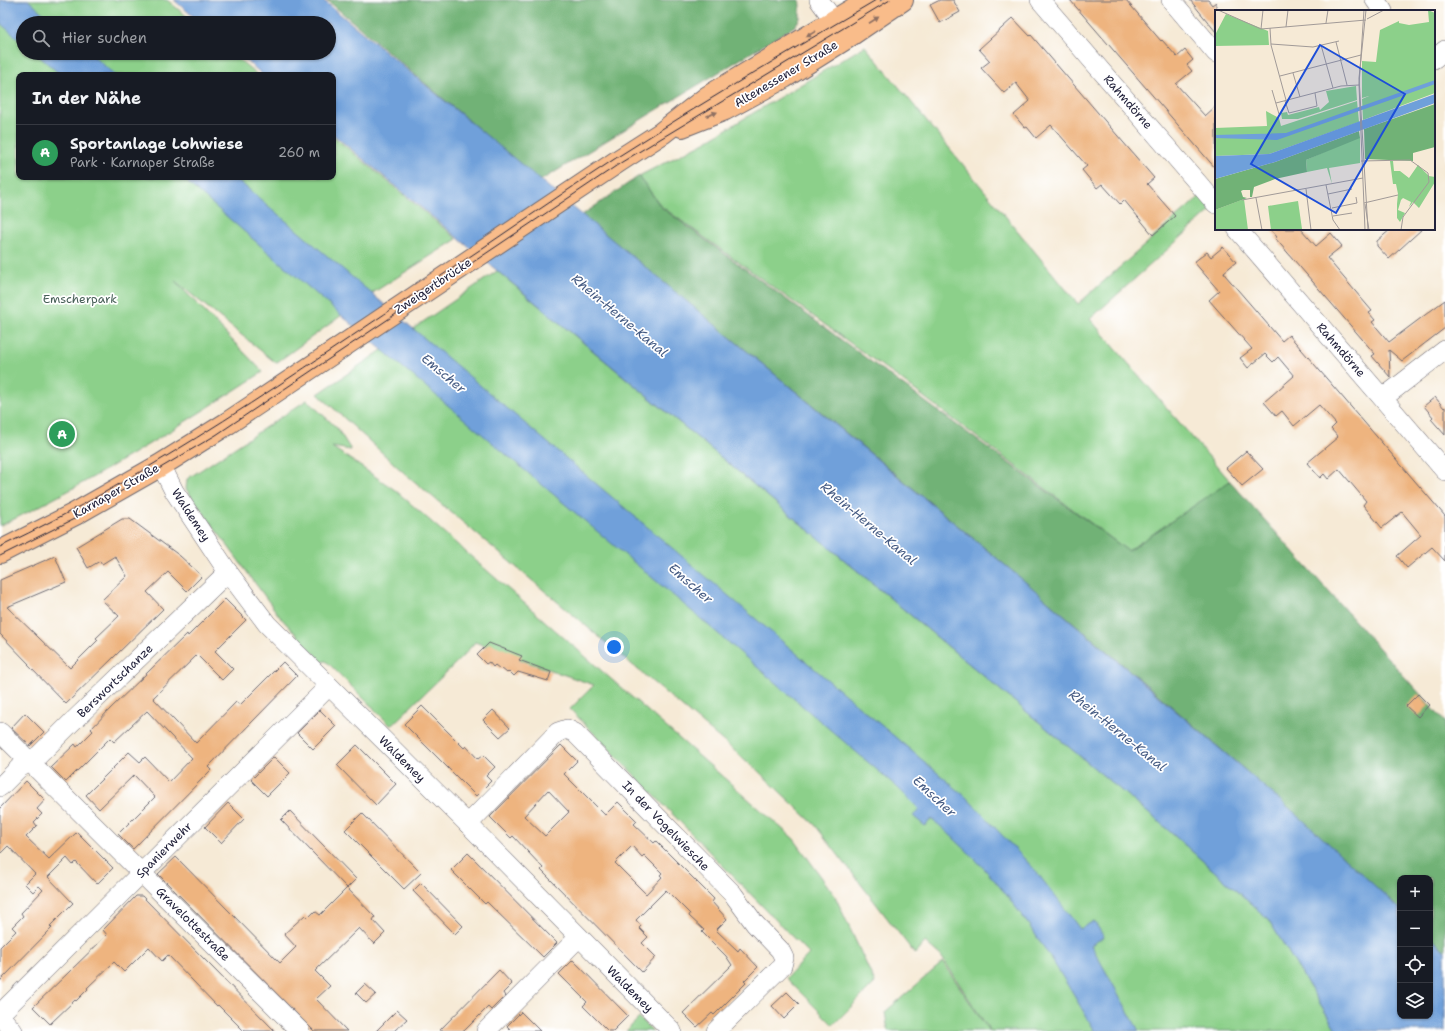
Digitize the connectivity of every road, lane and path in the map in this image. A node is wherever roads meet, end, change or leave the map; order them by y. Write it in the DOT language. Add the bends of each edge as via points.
graph roads {
  1 [pos="819,0"];
  2 [pos="869,0"];
  3 [pos="902,0"];
  4 [pos="1040,0"];
  5 [pos="1171,0"];
  6 [pos="1374,0"];
  7 [pos="1382,10"];
  8 [pos="840,29"];
  9 [pos="1445,50"];
  10 [pos="1215,52"];
  11 [pos="1435,58"];
  12 [pos="597,175"];
  13 [pos="1215,203"];
  14 [pos="1244,231"];
  15 [pos="1445,350"];
  16 [pos="1383,398"];
  17 [pos="228,423"];
  18 [pos="161,465"];
  19 [pos="1445,471"];
  20 [pos="0,552"];
  21 [pos="228,572"];
  22 [pos="328,686"];
  23 [pos="0,732"];
  24 [pos="29,761"];
  25 [pos="0,787"];
  26 [pos="468,824"];
  27 [pos="141,873"];
  28 [pos="579,937"];
  29 [pos="0,1015"];
  30 [pos="13,1031"];
  31 [pos="300,1031"];
  32 [pos="486,1031"];
  33 [pos="672,1031"];
  34 [pos="716,1031"];
  1 -- 8 [label="street"];
  2 -- 8 [label="main road, Altenessener Straße"];
  8 -- 3 [label="main road, Altenessener Straße, one-way"];
  4 -- 13 [label="street, Rahmdörne"];
  5 -- 10 [label="street"];
  6 -- 7 [label="street"];
  8 -- 12 [label="main road, Altenessener Straße" via="784,77 726,109 662,133"];
  9 -- 11 [label="street"];
  12 -- 17 [label="main road, Zweigertbrücke"];
  14 -- 16 [label="street, Rahmdörne"];
  15 -- 16 [label="street"];
  16 -- 19 [label="street, Rahmdörne"];
  17 -- 18 [label="main road, Karnaper Straße"];
  18 -- 20 [label="main road, Karnaper Straße" via="75,514"];
  18 -- 21 [label="street, Waldemey" via="174,491"];
  21 -- 22 [label="street, Waldemey" via="267,624"];
  21 -- 24 [label="street, Berswortschanze" via="39,755"];
  22 -- 26 [label="street, Waldemey"];
  22 -- 27 [label="street, Spanierwehr"];
  23 -- 24 [label="street, Gravelottestraße"];
  24 -- 25 [label="street, Berswortschanze"];
  24 -- 27 [label="street, Gravelottestraße"];
  26 -- 28 [label="street, Waldemey"];
  26 -- 34 [label="street, In der Vogelwiesche" via="558,732 567,729 575,733 733,894 784,958 782,966"];
  27 -- 29 [label="street, Spanierwehr"];
  27 -- 31 [label="street, Gravelottestraße"];
  28 -- 32 [label="street"];
  28 -- 33 [label="street, Waldemey"];
  29 -- 30 [label="street"];
}
